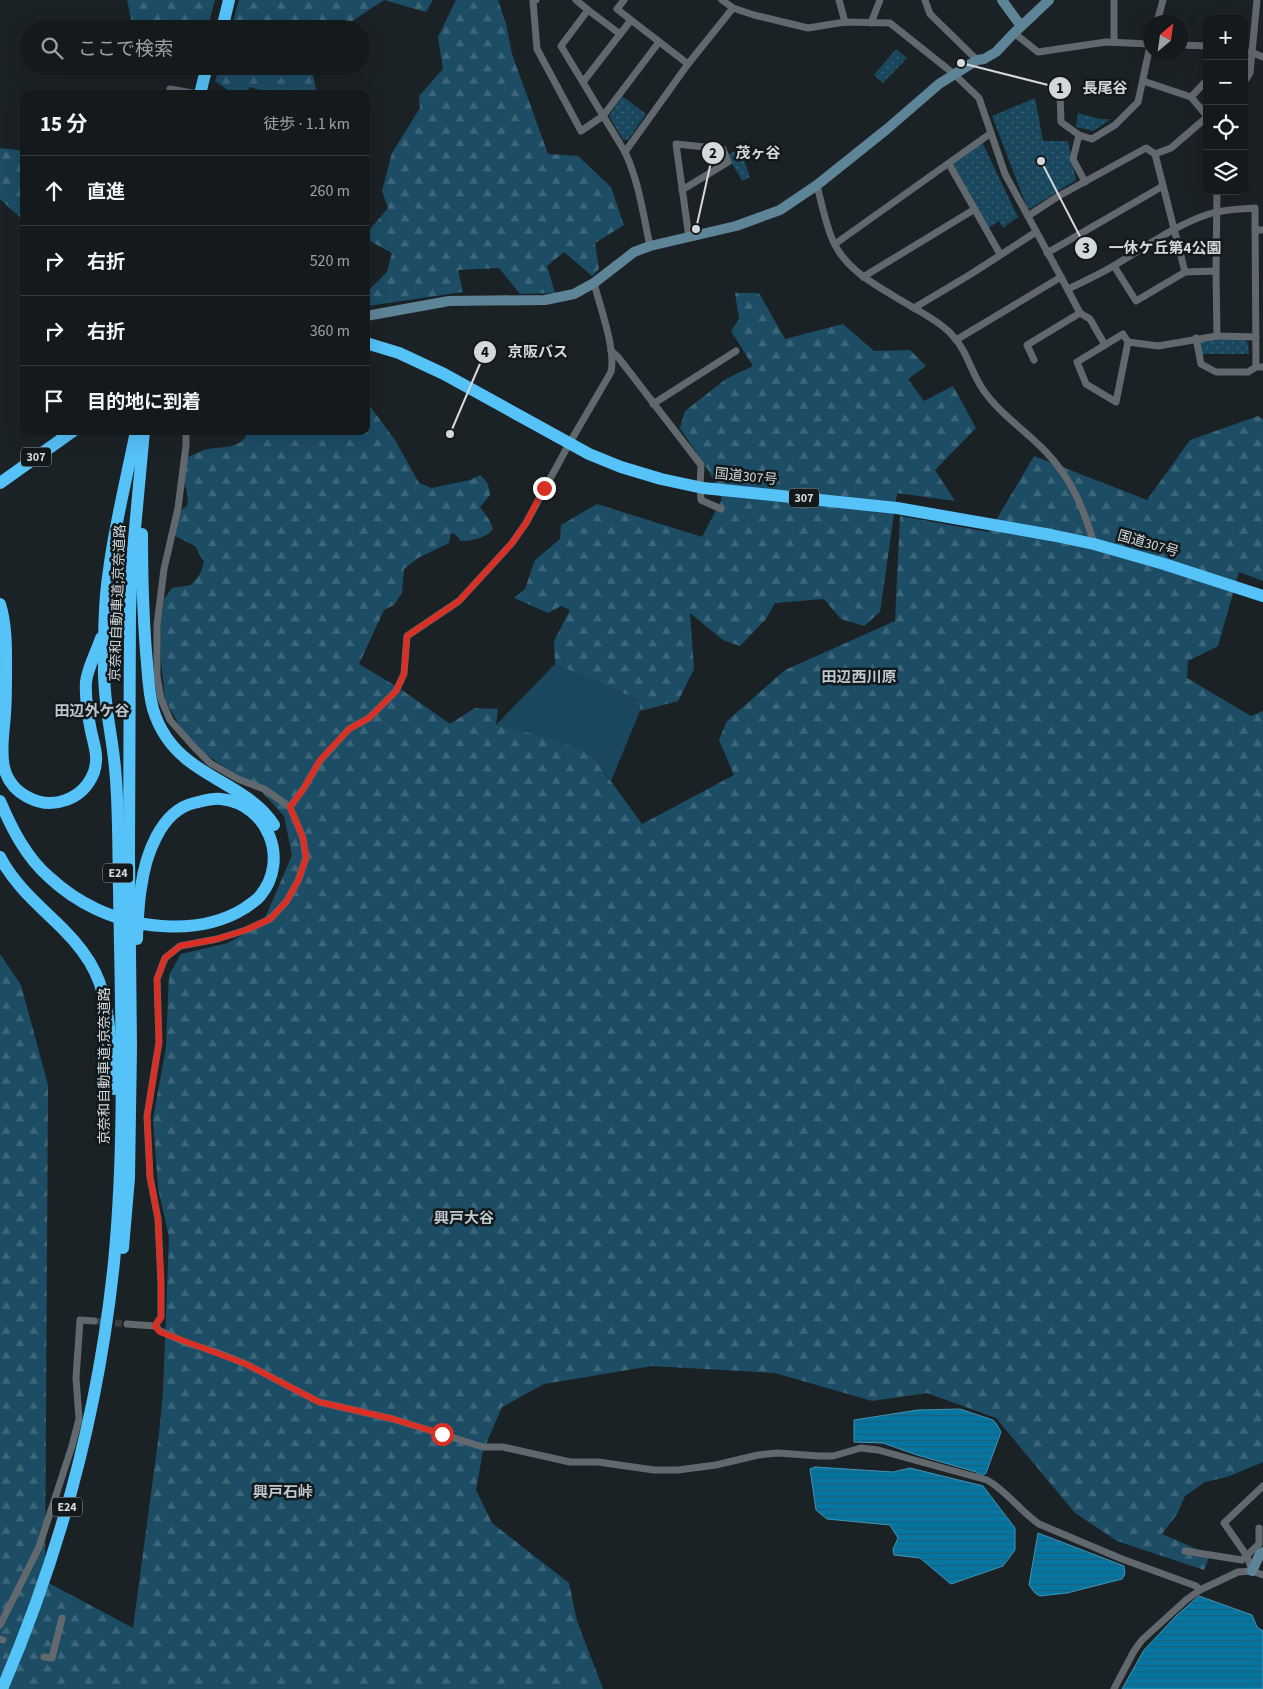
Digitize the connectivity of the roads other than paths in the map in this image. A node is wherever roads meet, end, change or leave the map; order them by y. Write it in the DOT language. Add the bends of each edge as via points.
graph roads {
  1 [pos="224,0"];
  2 [pos="229,0"];
  3 [pos="536,0"];
  4 [pos="576,0"];
  5 [pos="624,0"];
  6 [pos="722,0"];
  7 [pos="839,0"];
  8 [pos="880,0"];
  9 [pos="926,0"];
  10 [pos="1002,0"];
  11 [pos="1049,0"];
  12 [pos="1114,0"];
  13 [pos="1163,0"];
  14 [pos="1257,0"];
  15 [pos="733,8"];
  16 [pos="588,10"];
  17 [pos="1159,15"];
  18 [pos="218,20"];
  19 [pos="224,20"];
  20 [pos="631,20"];
  21 [pos="845,22"];
  22 [pos="871,23"];
  23 [pos="1018,29"];
  24 [pos="620,34"];
  25 [pos="660,42"];
  26 [pos="1114,42"];
  27 [pos="1143,44"];
  28 [pos="1188,45"];
  29 [pos="1203,46"];
  30 [pos="1249,49"];
  31 [pos="1263,57"];
  32 [pos="977,60"];
  33 [pos="1147,60"];
  34 [pos="688,64"];
  35 [pos="954,74"];
  36 [pos="204,75"];
  37 [pos="209,75"];
  38 [pos="1248,75"];
  39 [pos="1142,81"];
  40 [pos="583,82"];
  41 [pos="1203,85"];
  42 [pos="174,89"];
  43 [pos="179,90"];
  44 [pos="199,90"];
  45 [pos="206,90"];
  46 [pos="1060,93"];
  47 [pos="1192,97"];
  48 [pos="1203,112"];
  49 [pos="603,116"];
  50 [pos="1203,120"];
  51 [pos="991,133"];
  52 [pos="1080,135"];
  53 [pos="625,152"];
  54 [pos="1155,154"];
  55 [pos="949,164"];
  56 [pos="1085,182"];
  57 [pos="817,185"];
  58 [pos="1163,186"];
  59 [pos="682,190"];
  60 [pos="1217,195"];
  61 [pos="975,209"];
  62 [pos="1217,212"];
  63 [pos="1028,216"];
  64 [pos="1174,229"];
  65 [pos="1255,230"];
  66 [pos="1263,230"];
  67 [pos="1036,232"];
  68 [pos="689,238"];
  69 [pos="836,244"];
  70 [pos="650,246"];
  71 [pos="1047,253"];
  72 [pos="1000,254"];
  73 [pos="1114,266"];
  74 [pos="1216,271"];
  75 [pos="1185,272"];
  76 [pos="1259,273"];
  77 [pos="863,277"];
  78 [pos="1061,277"];
  79 [pos="594,283"];
  80 [pos="1068,290"];
  81 [pos="914,308"];
  82 [pos="1080,313"];
  83 [pos="370,315"];
  84 [pos="1217,336"];
  85 [pos="1256,337"];
  86 [pos="1196,338"];
  87 [pos="956,340"];
  88 [pos="1128,342"];
  89 [pos="370,344"];
  90 [pos="1105,345"];
  91 [pos="611,351"];
  92 [pos="736,351"];
  93 [pos="1034,360"];
  94 [pos="1260,367"];
  95 [pos="653,404"];
  96 [pos="67,435"];
  97 [pos="135,435"];
  98 [pos="144,435"];
  99 [pos="144,435"];
  100 [pos="186,435"];
  101 [pos="569,444"];
  102 [pos="0,483"];
  103 [pos="700,487"];
  104 [pos="721,509"];
  105 [pos="1094,544"];
  106 [pos="1263,596"];
  107 [pos="0,604"];
  108 [pos="106,626"];
  109 [pos="0,801"];
  110 [pos="290,807"];
  111 [pos="0,820"];
  112 [pos="0,857"];
  113 [pos="108,918"];
  114 [pos="149,928"];
  115 [pos="130,1164"];
  116 [pos="120,1176"];
  117 [pos="94,1321"];
  118 [pos="127,1324"];
  119 [pos="155,1326"];
  120 [pos="1263,1486"];
  121 [pos="1259,1528"];
  122 [pos="1185,1551"];
  123 [pos="1263,1552"];
  124 [pos="1246,1556"];
  125 [pos="1252,1571"];
  126 [pos="1263,1575"];
  127 [pos="1200,1590"];
  128 [pos="62,1618"];
  129 [pos="0,1625"];
  130 [pos="44,1656"];
  131 [pos="2,1689"];
  132 [pos="8,1689"];
  133 [pos="1114,1689"];
  1 -- 18 [label="highway"];
  2 -- 19 [label="highway"];
  3 -- 49 [label="street" via="533,1 537,49 581,131"];
  4 -- 16 [label="street"];
  5 -- 20 [label="street" via="617,9"];
  6 -- 15 [label="street"];
  7 -- 21 [label="street"];
  8 -- 22 [label="street"];
  9 -- 32 [label="street" via="930,14"];
  10 -- 23 [label="street"];
  11 -- 23 [label="street"];
  12 -- 26 [label="street"];
  13 -- 17 [label="street"];
  14 -- 30 [label="street"];
  15 -- 21 [label="street" via="808,28"];
  15 -- 34 [label="street"];
  16 -- 24 [label="street"];
  16 -- 40 [label="street" via="561,46"];
  20 -- 24 [label="street"];
  20 -- 25 [label="street"];
  21 -- 22 [label="street"];
  22 -- 35 [label="street" via="890,24"];
  23 -- 26 [label="street" via="1038,52"];
  23 -- 32 [label="street" via="996,52"];
  24 -- 40 [label="street"];
  25 -- 34 [label="street"];
  25 -- 49 [label="street"];
  26 -- 27 [label="street"];
  28 -- 29 [label="street"];
  30 -- 31 [label="street"];
  30 -- 38 [label="street"];
  32 -- 35 [label="street"];
  33 -- 39 [label="street"];
  34 -- 53 [label="street"];
  35 -- 51 [label="street" via="979,98"];
  35 -- 57 [label="street"];
  36 -- 44 [label="highway"];
  37 -- 45 [label="highway"];
  39 -- 47 [label="street"];
  39 -- 52 [label="street" via="1138,102 1115,125 1092,139"];
  40 -- 49 [label="street"];
  41 -- 47 [label="street"];
  42 -- 43 [label="street"];
  46 -- 52 [label="street" via="1061,122"];
  47 -- 48 [label="street"];
  49 -- 53 [label="street"];
  50 -- 54 [label="street" via="1171,148"];
  51 -- 55 [label="street"];
  51 -- 63 [label="street" via="1005,174"];
  52 -- 56 [label="street" via="1073,159"];
  53 -- 70 [label="street" via="639,194"];
  54 -- 56 [label="street" via="1146,148"];
  54 -- 58 [label="street"];
  55 -- 61 [label="street"];
  55 -- 69 [label="street"];
  56 -- 63 [label="street"];
  57 -- 68 [label="street" via="780,210"];
  57 -- 69 [label="street" via="831,238"];
  58 -- 64 [label="street"];
  58 -- 71 [label="street"];
  59 -- 59 [label="street" via="676,144 723,149 728,162"];
  59 -- 68 [label="street"];
  60 -- 62 [label="street"];
  61 -- 72 [label="street"];
  61 -- 77 [label="street"];
  62 -- 64 [label="street"];
  62 -- 65 [label="street" via="1255,208"];
  62 -- 74 [label="street"];
  63 -- 67 [label="street"];
  64 -- 73 [label="street"];
  64 -- 75 [label="street"];
  65 -- 66 [label="street"];
  65 -- 76 [label="street"];
  67 -- 71 [label="street"];
  67 -- 72 [label="street"];
  68 -- 70 [label="street"];
  69 -- 77 [label="street" via="839,252"];
  70 -- 79 [label="street" via="634,252"];
  71 -- 78 [label="street"];
  72 -- 81 [label="street"];
  73 -- 75 [label="street" via="1136,302"];
  73 -- 80 [label="street"];
  74 -- 75 [label="street"];
  74 -- 84 [label="street"];
  76 -- 85 [label="street"];
  77 -- 81 [label="street"];
  78 -- 80 [label="street"];
  78 -- 87 [label="street"];
  79 -- 83 [label="street" via="574,294 545,300 449,301"];
  79 -- 91 [label="street"];
  80 -- 82 [label="street"];
  81 -- 87 [label="street"];
  82 -- 90 [label="street" via="1090,319"];
  82 -- 93 [label="street" via="1027,345"];
  84 -- 85 [label="street"];
  84 -- 86 [label="street"];
  85 -- 94 [label="street"];
  86 -- 88 [label="street" via="1158,346"];
  86 -- 94 [label="street" via="1201,364 1216,372 1248,372"];
  87 -- 105 [label="street" via="975,377 994,404 1060,468 1086,516"];
  88 -- 90 [label="street" via="1123,334"];
  88 -- 90 [label="street" via="1116,402 1086,384 1077,362"];
  89 -- 101 [label="highway, 国道307号 / 307" via="399,353 444,374"];
  91 -- 95 [label="street"];
  91 -- 101 [label="street" via="611,372"];
  92 -- 95 [label="street"];
  95 -- 103 [label="street" via="702,465"];
  96 -- 102 [label="highway, 307"];
  97 -- 108 [label="highway, 京奈和自動車道;京奈道路 / E24" via="108,572"];
  98 -- 114 [label="highway" via="143,605 153,709 160,727 179,753 262,809 273,824 282,848 280,872 272,892 246,918 221,929 204,932 182,934"];
  99 -- 115 [label="highway, 京奈和自動車道;京奈道路 / E24" via="130,612"];
  100 -- 110 [label="street" via="178,508 164,570 157,625 157,676 161,699 170,720 210,763 264,789"];
  101 -- 103 [label="highway, 国道307号 / 307" via="621,467"];
  101 -- 110 [label="street" via="512,543 459,601 407,636 404,674 396,691 369,718 349,729 320,760"];
  103 -- 104 [label="street" via="701,500"];
  103 -- 105 [label="highway, 国道307号 / 307" via="897,508"];
  105 -- 106 [label="highway, 国道307号 / 307"];
  107 -- 108 [label="highway" via="6,660 3,766 12,785 20,793 47,803 60,803 78,794 87,785 97,763 86,680"];
  108 -- 116 [label="highway, 京奈和自動車道;京奈道路 / E24" via="104,686 116,769 122,1067"];
  109 -- 113 [label="highway" via="15,834 41,869 67,892"];
  110 -- 119 [label="street" via="303,838 306,858 286,902 270,919 246,930 180,946 165,958 157,979 159,1042 147,1116 161,1283 161,1317"];
  111 -- 113 [label="highway" via="14,848 42,881 73,904"];
  112 -- 116 [label="highway" via="24,892 64,931 95,972 108,1022"];
  113 -- 114 [label="highway" via="128,928"];
  114 -- 115 [label="highway" via="195,926 216,921 236,914 260,896 272,877 274,856 273,844 256,816 225,800 191,804 171,817 151,850 140,889 138,1028"];
  115 -- 132 [label="highway, 京奈和自動車道;京奈道路 / E24" via="118,1292 92,1432 64,1536"];
  116 -- 131 [label="highway, 京奈和自動車道;京奈道路 / E24" via="107,1317 86,1430 48,1570"];
  117 -- 129 [label="street" via="80,1320 76,1378 79,1419 72,1446 39,1546"];
  118 -- 119 [label="street"];
  119 -- 127 [label="street" via="160,1332 246,1364 319,1402 393,1419 483,1447 503,1447 570,1462 678,1470 778,1452 833,1456 861,1448 878,1450 987,1480 1039,1524"];
  120 -- 124 [label="street" via="1224,1523"];
  121 -- 124 [label="street" via="1259,1544"];
  122 -- 124 [label="street" via="1242,1560"];
  123 -- 125 [label="street"];
  124 -- 125 [label="street"];
  125 -- 126 [label="street"];
  125 -- 127 [label="street" via="1238,1572"];
  127 -- 133 [label="street" via="1142,1640"];
  128 -- 130 [label="street" via="52,1658"];
}
